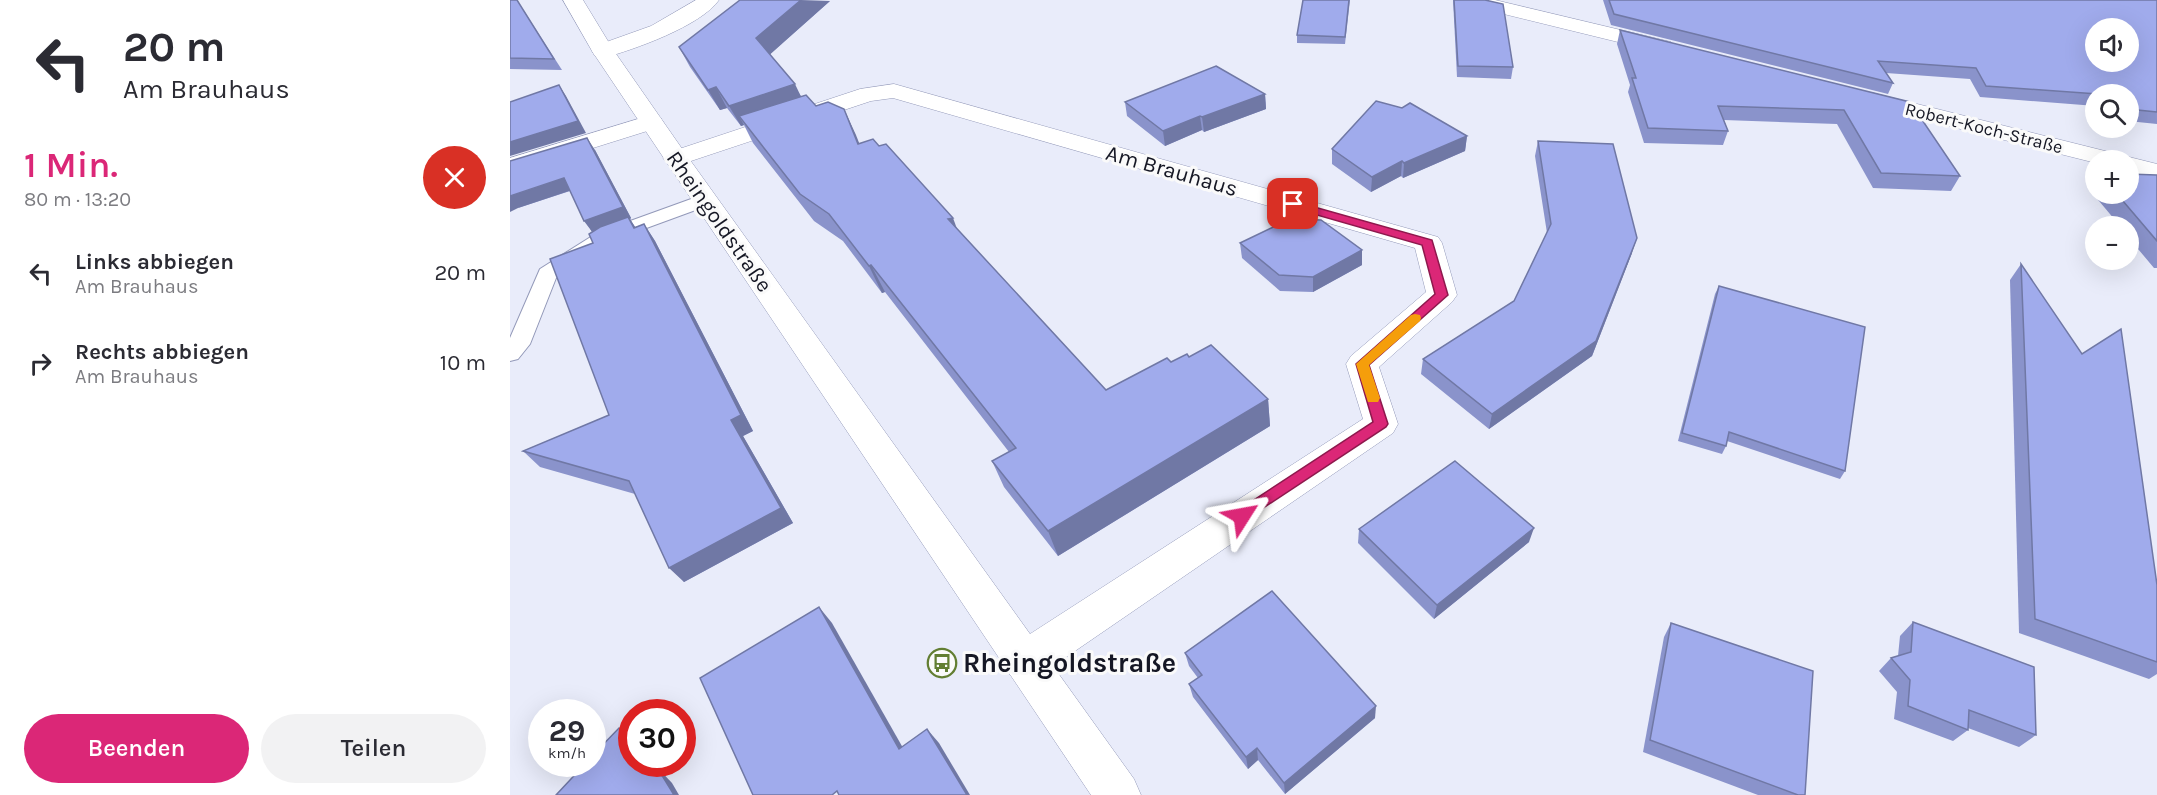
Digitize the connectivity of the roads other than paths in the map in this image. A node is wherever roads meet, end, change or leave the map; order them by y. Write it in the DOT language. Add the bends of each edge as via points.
graph roads {
  1 [pos="573,0"];
  2 [pos="709,0"];
  3 [pos="1470,0"];
  4 [pos="603,51"];
  5 [pos="1687,53"];
  6 [pos="1848,93"];
  7 [pos="651,122"];
  8 [pos="2085,153"];
  9 [pos="676,158"];
  10 [pos="510,166"];
  11 [pos="2139,167"];
  12 [pos="2157,172"];
  13 [pos="705,200"];
  14 [pos="510,353"];
  15 [pos="1025,661"];
  16 [pos="1118,795"];
  1 -- 4 [label="street, Rheingoldstraße"];
  2 -- 4 [label="street" via="661,32"];
  3 -- 5 [label="street"];
  4 -- 7 [label="street, Rheingoldstraße"];
  6 -- 8 [label="street, Robert-Koch-Straße"];
  7 -- 9 [label="street, Rheingoldstraße"];
  7 -- 10 [label="street"];
  9 -- 13 [label="street, Rheingoldstraße"];
  9 -- 15 [label="street, Am Brauhaus" via="868,94 894,91 1428,243 1442,295 1362,364 1381,424"];
  11 -- 12 [label="street"];
  13 -- 14 [label="lane" via="604,237 547,274 519,344"];
  13 -- 15 [label="street, Rheingoldstraße"];
  15 -- 16 [label="street, Rheingoldstraße"];
}
